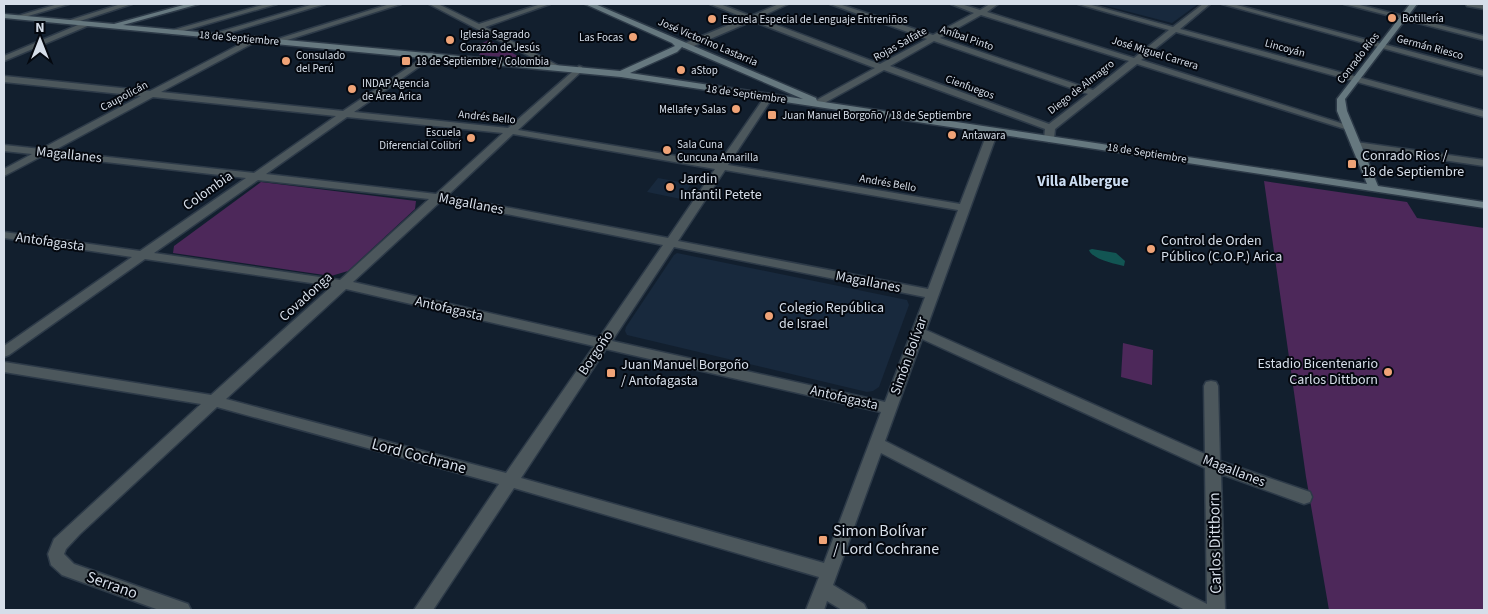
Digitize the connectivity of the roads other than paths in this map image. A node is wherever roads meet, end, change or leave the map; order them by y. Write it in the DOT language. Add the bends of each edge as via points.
graph roads {
  1 [pos="27,4"];
  2 [pos="65,4"];
  3 [pos="128,4"];
  4 [pos="195,4"];
  5 [pos="273,4"];
  6 [pos="321,4"];
  7 [pos="397,4"];
  8 [pos="433,4"];
  9 [pos="547,4"];
  10 [pos="589,4"];
  11 [pos="714,4"];
  12 [pos="785,4"];
  13 [pos="833,4"];
  14 [pos="954,4"];
  15 [pos="995,4"];
  16 [pos="1081,4"];
  17 [pos="1207,4"];
  18 [pos="1226,4"];
  19 [pos="1348,4"];
  20 [pos="1414,4"];
  21 [pos="1470,4"];
  22 [pos="1484,7"];
  23 [pos="38,12"];
  24 [pos="980,12"];
  25 [pos="161,13"];
  26 [pos="4,16"];
  27 [pos="18,17"];
  28 [pos="751,18"];
  29 [pos="1404,18"];
  30 [pos="68,22"];
  31 [pos="88,24"];
  32 [pos="111,26"];
  33 [pos="479,27"];
  34 [pos="319,28"];
  35 [pos="137,29"];
  36 [pos="1174,29"];
  37 [pos="170,32"];
  38 [pos="209,36"];
  39 [pos="933,38"];
  40 [pos="1484,38"];
  41 [pos="254,39"];
  42 [pos="275,41"];
  43 [pos="676,42"];
  44 [pos="299,43"];
  45 [pos="686,46"];
  46 [pos="1382,46"];
  47 [pos="430,55"];
  48 [pos="4,59"];
  49 [pos="1135,60"];
  50 [pos="882,66"];
  51 [pos="558,67"];
  52 [pos="579,69"];
  53 [pos="621,74"];
  54 [pos="1484,74"];
  55 [pos="4,79"];
  56 [pos="1356,79"];
  57 [pos="1094,93"];
  58 [pos="151,94"];
  59 [pos="769,97"];
  60 [pos="816,104"];
  61 [pos="346,114"];
  62 [pos="1484,114"];
  63 [pos="1348,126"];
  64 [pos="993,130"];
  65 [pos="510,131"];
  66 [pos="1049,134"];
  67 [pos="1356,145"];
  68 [pos="4,148"];
  69 [pos="43,152"];
  70 [pos="1484,163"];
  71 [pos="722,167"];
  72 [pos="4,173"];
  73 [pos="256,176"];
  74 [pos="1372,188"];
  75 [pos="438,197"];
  76 [pos="1484,205"];
  77 [pos="964,208"];
  78 [pos="4,235"];
  79 [pos="671,242"];
  80 [pos="143,255"];
  81 [pos="342,284"];
  82 [pos="932,294"];
  83 [pos="918,332"];
  84 [pos="603,344"];
  85 [pos="4,352"];
  86 [pos="4,367"];
  87 [pos="1211,386"];
  88 [pos="214,401"];
  89 [pos="890,409"];
  90 [pos="877,444"];
  91 [pos="1214,465"];
  92 [pos="510,481"];
  93 [pos="1304,497"];
  94 [pos="57,549"];
  95 [pos="829,572"];
  96 [pos="823,589"];
  97 [pos="182,610"];
  98 [pos="423,610"];
  99 [pos="815,610"];
  100 [pos="858,610"];
  101 [pos="1202,610"];
  102 [pos="1216,610"];
  1 -- 23 [label="street"];
  2 -- 23 [label="street"];
  3 -- 30 [label="street"];
  4 -- 25 [label="main road"];
  5 -- 37 [label="street"];
  6 -- 38 [label="street"];
  7 -- 34 [label="street"];
  8 -- 33 [label="street"];
  9 -- 33 [label="street"];
  10 -- 43 [label="main road, José Victorino Lastarria"];
  11 -- 28 [label="street, Cienfuegos"];
  12 -- 28 [label="street"];
  13 -- 39 [label="street, Aníbal Pinto"];
  14 -- 24 [label="street, José Miguel Carrera"];
  15 -- 24 [label="street, Rojas Salfate"];
  16 -- 36 [label="street, Lincoyán"];
  17 -- 36 [label="street, Diego de Almagro"];
  18 -- 46 [label="street, Germán Riesco"];
  19 -- 29 [label="street"];
  20 -- 29 [label="main road, Conrado Ríos"];
  21 -- 22 [label="street"];
  23 -- 27 [label="street"];
  24 -- 39 [label="street, Rojas Salfate"];
  24 -- 49 [label="street, José Miguel Carrera"];
  25 -- 32 [label="main road"];
  25 -- 35 [label="main road"];
  26 -- 27 [label="main road, 18 de Septiembre"];
  27 -- 30 [label="main road, 18 de Septiembre"];
  28 -- 45 [label="street"];
  28 -- 50 [label="street, Cienfuegos"];
  29 -- 40 [label="street"];
  29 -- 46 [label="main road, Conrado Ríos"];
  30 -- 31 [label="main road, 18 de Septiembre"];
  31 -- 32 [label="main road, 18 de Septiembre"];
  31 -- 48 [label="street"];
  32 -- 35 [label="main road, 18 de Septiembre"];
  33 -- 51 [label="street"];
  34 -- 42 [label="street"];
  34 -- 44 [label="street"];
  35 -- 37 [label="main road, 18 de Septiembre"];
  36 -- 49 [label="street, Diego de Almagro"];
  36 -- 56 [label="street, Lincoyán"];
  37 -- 38 [label="main road, 18 de Septiembre"];
  38 -- 41 [label="main road, 18 de Septiembre"];
  39 -- 50 [label="street, Rojas Salfate"];
  39 -- 57 [label="street, Aníbal Pinto"];
  41 -- 42 [label="main road, 18 de Septiembre"];
  41 -- 58 [label="street, Caupolicán"];
  42 -- 44 [label="main road, 18 de Septiembre"];
  43 -- 45 [label="main road, José Victorino Lastarria"];
  43 -- 53 [label="main road" via="679,45 676,49"];
  44 -- 47 [label="main road, 18 de Septiembre"];
  45 -- 60 [label="main road, José Victorino Lastarria" via="808,96"];
  46 -- 54 [label="street, Germán Riesco"];
  46 -- 56 [label="main road, Conrado Ríos"];
  47 -- 51 [label="main road, 18 de Septiembre"];
  47 -- 61 [label="street, Colombia"];
  49 -- 57 [label="street, Diego de Almagro"];
  49 -- 63 [label="street, José Miguel Carrera"];
  50 -- 60 [label="street, Rojas Salfate"];
  50 -- 66 [label="street, Cienfuegos"];
  51 -- 52 [label="main road, 18 de Septiembre"];
  52 -- 53 [label="main road, 18 de Septiembre"];
  52 -- 65 [label="street, Covadonga"];
  53 -- 59 [label="main road, 18 de Septiembre"];
  55 -- 58 [label="street, Andrés Bello"];
  56 -- 62 [label="street, Lincoyán"];
  56 -- 63 [label="main road, Conrado Ríos" via="1341,102"];
  57 -- 66 [label="street, Diego de Almagro"];
  58 -- 61 [label="street, Andrés Bello"];
  58 -- 69 [label="street, Caupolicán"];
  59 -- 60 [label="main road, 18 de Septiembre"];
  59 -- 71 [label="street, Borgoño"];
  60 -- 64 [label="main road, 18 de Septiembre"];
  61 -- 65 [label="street, Andrés Bello"];
  61 -- 73 [label="street, Colombia"];
  63 -- 67 [label="main road, Conrado Ríos"];
  64 -- 66 [label="main road, 18 de Septiembre"];
  64 -- 77 [label="street, Simón Bolívar"];
  65 -- 71 [label="street, Andrés Bello"];
  65 -- 75 [label="street, Covadonga"];
  66 -- 74 [label="main road, 18 de Septiembre"];
  67 -- 70 [label="street"];
  67 -- 74 [label="main road, Conrado Ríos"];
  68 -- 69 [label="street, Magallanes"];
  69 -- 72 [label="street, Caupolicán"];
  69 -- 73 [label="street, Magallanes"];
  71 -- 77 [label="street, Andrés Bello"];
  71 -- 79 [label="street, Borgoño"];
  73 -- 75 [label="street, Magallanes"];
  73 -- 80 [label="street, Colombia"];
  74 -- 76 [label="main road, 18 de Septiembre"];
  75 -- 79 [label="street, Magallanes"];
  75 -- 81 [label="street, Covadonga"];
  77 -- 82 [label="street, Simón Bolívar"];
  78 -- 80 [label="street, Antofagasta"];
  79 -- 82 [label="street, Magallanes"];
  79 -- 84 [label="street, Borgoño"];
  80 -- 81 [label="street, Antofagasta"];
  80 -- 85 [label="street, Colombia"];
  81 -- 84 [label="street, Antofagasta"];
  81 -- 88 [label="street, Covadonga"];
  82 -- 83 [label="street, Simón Bolívar"];
  83 -- 89 [label="street, Simón Bolívar"];
  83 -- 91 [label="street, Magallanes"];
  84 -- 89 [label="street, Antofagasta"];
  84 -- 92 [label="street, Borgoño"];
  86 -- 88 [label="street, Lord Cochrane"];
  87 -- 91 [label="street, Carlos Dittborn"];
  88 -- 92 [label="street, Lord Cochrane"];
  88 -- 94 [label="street, Covadonga" via="74,529"];
  89 -- 90 [label="street, Simón Bolívar"];
  90 -- 95 [label="street, Simón Bolívar"];
  90 -- 101 [label="street"];
  91 -- 93 [label="street, Magallanes"];
  91 -- 102 [label="street, Carlos Dittborn"];
  92 -- 95 [label="street, Lord Cochrane"];
  92 -- 98 [label="street, Borgoño"];
  94 -- 97 [label="street, Serrano" via="57,562 68,570"];
  95 -- 96 [label="street, Simón Bolívar"];
  96 -- 99 [label="street, Simón Bolívar"];
  96 -- 100 [label="street"];
}
